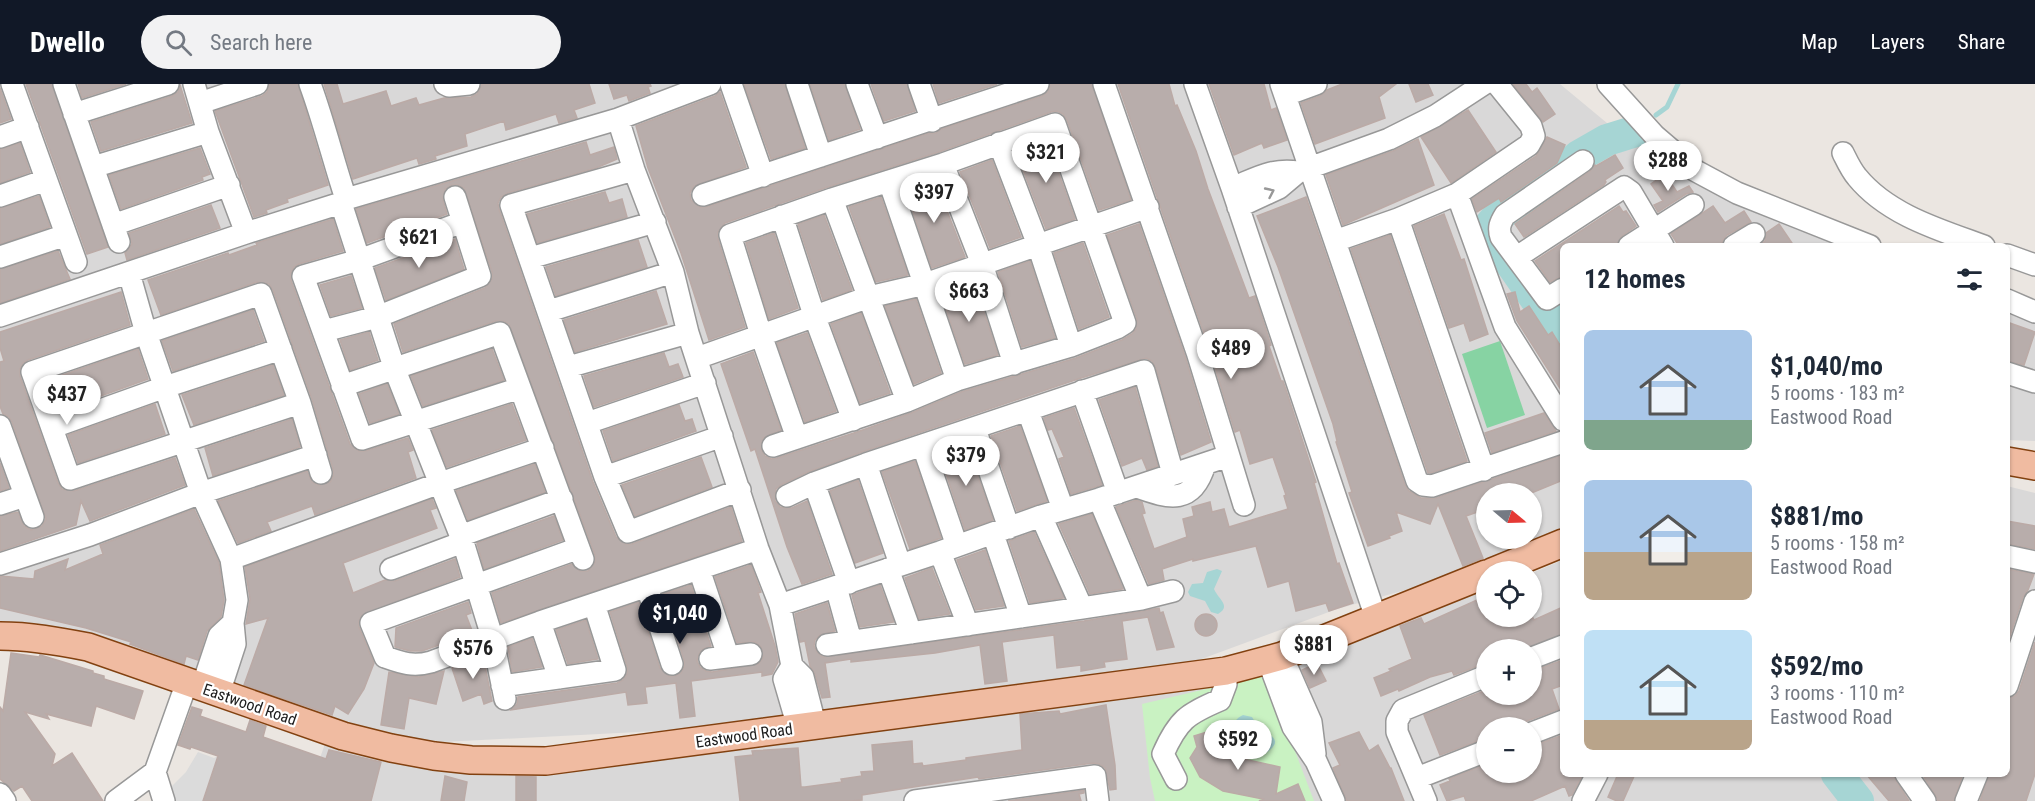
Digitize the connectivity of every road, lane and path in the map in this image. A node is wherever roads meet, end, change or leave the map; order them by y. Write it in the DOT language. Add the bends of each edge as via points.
graph roads {
  1 [pos="12,84"];
  2 [pos="64,84"];
  3 [pos="168,84"];
  4 [pos="257,84"];
  5 [pos="310,84"];
  6 [pos="445,84"];
  7 [pos="469,84"];
  8 [pos="710,84"];
  9 [pos="731,84"];
  10 [pos="797,84"];
  11 [pos="857,84"];
  12 [pos="919,84"];
  13 [pos="1038,84"];
  14 [pos="1104,84"];
  15 [pos="1195,84"];
  16 [pos="1316,84"];
  17 [pos="1484,84"];
  18 [pos="1497,84"];
  19 [pos="1608,84"];
  20 [pos="1284,90"];
  21 [pos="197,94"];
  22 [pos="982,94"];
  23 [pos="74,114"];
  24 [pos="618,120"];
  25 [pos="932,121"];
  26 [pos="28,127"];
  27 [pos="208,132"];
  28 [pos="0,136"];
  29 [pos="877,138"];
  30 [pos="999,143"];
  31 [pos="1843,153"];
  32 [pos="820,156"];
  33 [pos="1583,161"];
  34 [pos="944,164"];
  35 [pos="93,167"];
  36 [pos="634,170"];
  37 [pos="1304,170"];
  38 [pos="763,176"];
  39 [pos="46,180"];
  40 [pos="889,182"];
  41 [pos="229,185"];
  42 [pos="1457,194"];
  43 [pos="704,195"];
  44 [pos="0,196"];
  45 [pos="455,197"];
  46 [pos="1235,197"];
  47 [pos="832,199"];
  48 [pos="343,201"];
  49 [pos="1693,206"];
  50 [pos="1148,207"];
  51 [pos="782,216"];
  52 [pos="1398,219"];
  53 [pos="463,222"];
  54 [pos="655,222"];
  55 [pos="1092,227"];
  56 [pos="246,233"];
  57 [pos="1754,234"];
  58 [pos="66,235"];
  59 [pos="1658,238"];
  60 [pos="1335,241"];
  61 [pos="1640,243"];
  62 [pos="1739,243"];
  63 [pos="1862,243"];
  64 [pos="1976,243"];
  65 [pos="1038,245"];
  66 [pos="2010,256"];
  67 [pos="0,257"];
  68 [pos="1517,257"];
  69 [pos="530,258"];
  70 [pos="359,260"];
  71 [pos="76,262"];
  72 [pos="982,264"];
  73 [pos="2035,266"];
  74 [pos="673,272"];
  75 [pos="129,273"];
  76 [pos="926,284"];
  77 [pos="1560,291"];
  78 [pos="869,297"];
  79 [pos="2010,301"];
  80 [pos="549,311"];
  81 [pos="2035,312"];
  82 [pos="814,315"];
  83 [pos="0,316"];
  84 [pos="377,317"];
  85 [pos="324,331"];
  86 [pos="146,333"];
  87 [pos="688,333"];
  88 [pos="761,335"];
  89 [pos="1071,346"];
  90 [pos="281,349"];
  91 [pos="697,358"];
  92 [pos="1014,364"];
  93 [pos="568,367"];
  94 [pos="395,370"];
  95 [pos="2010,374"];
  96 [pos="957,380"];
  97 [pos="2034,381"];
  98 [pos="705,383"];
  99 [pos="342,386"];
  100 [pos="165,387"];
  101 [pos="520,388"];
  102 [pos="1082,391"];
  103 [pos="907,401"];
  104 [pos="300,403"];
  105 [pos="1028,411"];
  106 [pos="1560,415"];
  107 [pos="853,420"];
  108 [pos="416,423"];
  109 [pos="587,423"];
  110 [pos="53,427"];
  111 [pos="975,429"];
  112 [pos="2,436"];
  113 [pos="722,436"];
  114 [pos="797,438"];
  115 [pos="183,440"];
  116 [pos="1560,443"];
  117 [pos="773,446"];
  118 [pos="923,446"];
  119 [pos="543,448"];
  120 [pos="1228,456"];
  121 [pos="2010,462"];
  122 [pos="866,464"];
  123 [pos="1205,464"];
  124 [pos="2035,466"];
  125 [pos="1484,470"];
  126 [pos="1173,474"];
  127 [pos="605,477"];
  128 [pos="440,483"];
  129 [pos="814,483"];
  130 [pos="740,490"];
  131 [pos="201,493"];
  132 [pos="1118,493"];
  133 [pos="25,496"];
  134 [pos="787,496"];
  135 [pos="562,499"];
  136 [pos="0,504"];
  137 [pos="1244,505"];
  138 [pos="1063,509"];
  139 [pos="1041,516"];
  140 [pos="33,517"];
  141 [pos="1001,531"];
  142 [pos="461,539"];
  143 [pos="1560,544"];
  144 [pos="758,549"];
  145 [pos="949,549"];
  146 [pos="2010,557"];
  147 [pos="231,559"];
  148 [pos="1519,561"];
  149 [pos="2035,562"];
  150 [pos="0,564"];
  151 [pos="894,567"];
  152 [pos="392,568"];
  153 [pos="699,569"];
  154 [pos="1476,578"];
  155 [pos="475,585"];
  156 [pos="843,585"];
  157 [pos="647,587"];
  158 [pos="1173,591"];
  159 [pos="1141,598"];
  160 [pos="2035,601"];
  161 [pos="594,604"];
  162 [pos="780,605"];
  163 [pos="1082,608"];
  164 [pos="1021,617"];
  165 [pos="1376,618"];
  166 [pos="540,622"];
  167 [pos="968,625"];
  168 [pos="911,633"];
  169 [pos="0,636"];
  170 [pos="493,640"];
  171 [pos="850,641"];
  172 [pos="827,645"];
  173 [pos="1560,647"];
  174 [pos="751,654"];
  175 [pos="1542,654"];
  176 [pos="1275,658"];
  177 [pos="672,664"];
  178 [pos="1226,671"];
  179 [pos="2010,677"];
  180 [pos="559,678"];
  181 [pos="1476,680"];
  182 [pos="203,687"];
  183 [pos="1191,687"];
  184 [pos="1220,700"];
  185 [pos="1560,722"];
  186 [pos="806,726"];
  187 [pos="1542,729"];
  188 [pos="1476,755"];
  189 [pos="155,772"];
  190 [pos="1595,777"];
  191 [pos="1908,777"];
  192 [pos="1976,777"];
  193 [pos="1417,778"];
  194 [pos="1176,779"];
  195 [pos="0,794"];
  196 [pos="5,801"];
  197 [pos="116,801"];
  198 [pos="164,801"];
  199 [pos="915,801"];
  200 [pos="1098,801"];
  201 [pos="1334,801"];
  202 [pos="1426,801"];
  203 [pos="1583,801"];
  204 [pos="1926,801"];
  205 [pos="1966,801"];
  1 -- 26 [label="street"];
  2 -- 23 [label="street"];
  3 -- 23 [label="street"];
  4 -- 21 [label="street"];
  5 -- 48 [label="street" via="328,135"];
  6 -- 7 [label="street"];
  8 -- 24 [label="street"];
  9 -- 38 [label="street"];
  10 -- 32 [label="street"];
  11 -- 29 [label="street"];
  12 -- 25 [label="street"];
  13 -- 22 [label="street"];
  14 -- 50 [label="street"];
  15 -- 46 [label="street"];
  16 -- 20 [label="street"];
  17 -- 37 [label="street" via="1435,117"];
  18 -- 42 [label="street" via="1531,126 1534,136 1529,145"];
  19 -- 63 [label="street" via="1655,136 1696,171 1737,193"];
  20 -- 37 [label="street"];
  21 -- 27 [label="street"];
  22 -- 25 [label="street"];
  23 -- 35 [label="street"];
  24 -- 36 [label="street"];
  24 -- 48 [label="street"];
  25 -- 29 [label="street"];
  26 -- 28 [label="street"];
  26 -- 39 [label="street"];
  27 -- 35 [label="street"];
  27 -- 41 [label="street"];
  29 -- 32 [label="street"];
  30 -- 34 [label="street"];
  30 -- 55 [label="street" via="1055,124"];
  30 -- 65 [label="street"];
  31 -- 64 [label="street" via="1856,176 1888,205"];
  32 -- 38 [label="street"];
  33 -- 68 [label="street" via="1505,215 1499,230 1501,237"];
  34 -- 40 [label="street"];
  34 -- 72 [label="street"];
  35 -- 41 [label="street" via="116,233"];
  36 -- 54 [label="street"];
  36 -- 69 [label="street" via="511,205"];
  37 -- 46 [label="street" via="1278,188"];
  37 -- 60 [label="street"];
  38 -- 43 [label="street"];
  39 -- 44 [label="street"];
  39 -- 58 [label="street"];
  40 -- 47 [label="street"];
  40 -- 76 [label="street"];
  41 -- 56 [label="street"];
  42 -- 52 [label="street"];
  42 -- 106 [label="street" via="1504,327"];
  45 -- 53 [label="street"];
  46 -- 165 [label="street"];
  47 -- 51 [label="street"];
  47 -- 78 [label="street"];
  48 -- 56 [label="street"];
  48 -- 70 [label="street"];
  49 -- 59 [label="street"];
  50 -- 55 [label="street"];
  50 -- 120 [label="street"];
  51 -- 82 [label="street"];
  51 -- 88 [label="street" via="730,235"];
  52 -- 60 [label="street"];
  52 -- 125 [label="street"];
  53 -- 70 [label="street"];
  53 -- 84 [label="street" via="480,276"];
  54 -- 69 [label="street"];
  54 -- 74 [label="street"];
  55 -- 65 [label="street"];
  55 -- 89 [label="street" via="1125,323"];
  56 -- 75 [label="street"];
  57 -- 62 [label="street"];
  58 -- 67 [label="street"];
  58 -- 71 [label="street"];
  59 -- 61 [label="street"];
  59 -- 68 [label="street" via="1631,192 1624,187"];
  60 -- 125 [label="street" via="1417,481 1432,486"];
  65 -- 72 [label="street"];
  65 -- 89 [label="street"];
  66 -- 73 [label="street"];
  68 -- 77 [label="street" via="1547,299"];
  69 -- 80 [label="street"];
  70 -- 84 [label="street"];
  70 -- 85 [label="street" via="303,276"];
  72 -- 76 [label="street"];
  72 -- 92 [label="street"];
  74 -- 80 [label="street"];
  74 -- 87 [label="street"];
  75 -- 83 [label="street"];
  75 -- 86 [label="street"];
  76 -- 78 [label="street"];
  76 -- 96 [label="street"];
  78 -- 82 [label="street"];
  78 -- 103 [label="street"];
  79 -- 81 [label="street"];
  80 -- 93 [label="street"];
  82 -- 88 [label="street"];
  82 -- 107 [label="street"];
  84 -- 85 [label="street"];
  84 -- 94 [label="street"];
  85 -- 99 [label="street"];
  86 -- 90 [label="street" via="261,294"];
  86 -- 100 [label="street"];
  86 -- 110 [label="street" via="32,372"];
  87 -- 91 [label="street"];
  87 -- 93 [label="street"];
  88 -- 91 [label="street"];
  88 -- 114 [label="street"];
  89 -- 92 [label="street"];
  90 -- 100 [label="street"];
  90 -- 104 [label="street"];
  91 -- 98 [label="street"];
  92 -- 96 [label="street"];
  93 -- 109 [label="street"];
  94 -- 99 [label="street"];
  94 -- 101 [label="street" via="500,333"];
  94 -- 108 [label="street"];
  95 -- 97 [label="street"];
  96 -- 103 [label="street"];
  98 -- 109 [label="street"];
  98 -- 113 [label="street"];
  99 -- 108 [label="street" via="362,439"];
  100 -- 110 [label="street"];
  100 -- 115 [label="street"];
  101 -- 108 [label="street"];
  101 -- 119 [label="street"];
  102 -- 105 [label="street"];
  102 -- 126 [label="street" via="1144,371"];
  102 -- 132 [label="street"];
  103 -- 107 [label="street"];
  104 -- 115 [label="street"];
  104 -- 131 [label="street" via="319,464"];
  105 -- 111 [label="street"];
  105 -- 138 [label="street"];
  107 -- 114 [label="street"];
  108 -- 128 [label="street"];
  109 -- 127 [label="street"];
  110 -- 115 [label="street" via="70,479"];
  111 -- 118 [label="street"];
  111 -- 141 [label="street"];
  112 -- 133 [label="street"];
  113 -- 127 [label="street"];
  113 -- 130 [label="street"];
  114 -- 117 [label="street"];
  115 -- 131 [label="street"];
  116 -- 125 [label="street"];
  118 -- 122 [label="street"];
  118 -- 145 [label="street"];
  119 -- 128 [label="street"];
  119 -- 135 [label="street"];
  120 -- 123 [label="street"];
  120 -- 137 [label="street"];
  121 -- 124 [label="main road"];
  122 -- 129 [label="street"];
  122 -- 151 [label="street"];
  123 -- 126 [label="street"];
  123 -- 132 [label="street" via="1200,480 1187,493"];
  126 -- 132 [label="street"];
  127 -- 130 [label="street" via="628,532"];
  128 -- 142 [label="street"];
  128 -- 147 [label="street"];
  129 -- 134 [label="street"];
  129 -- 156 [label="street"];
  130 -- 144 [label="street"];
  131 -- 147 [label="street"];
  131 -- 150 [label="street"];
  132 -- 138 [label="street"];
  132 -- 159 [label="street"];
  133 -- 136 [label="street"];
  133 -- 140 [label="street"];
  135 -- 142 [label="street"];
  135 -- 155 [label="street" via="581,554"];
  138 -- 139 [label="street"];
  139 -- 141 [label="street"];
  139 -- 163 [label="street"];
  141 -- 145 [label="street"];
  141 -- 164 [label="street"];
  142 -- 152 [label="street"];
  142 -- 155 [label="street"];
  143 -- 148 [label="main road"];
  144 -- 153 [label="street"];
  144 -- 162 [label="street"];
  145 -- 151 [label="street"];
  145 -- 167 [label="street"];
  146 -- 149 [label="street"];
  147 -- 182 [label="street" via="237,600 235,644"];
  151 -- 156 [label="street"];
  151 -- 168 [label="street"];
  153 -- 157 [label="street"];
  153 -- 174 [label="street" via="719,657"];
  154 -- 165 [label="main road, Eastwood Road"];
  155 -- 170 [label="street"];
  155 -- 170 [label="street" via="371,622 385,657 406,665 431,662"];
  156 -- 162 [label="street"];
  156 -- 171 [label="street"];
  157 -- 161 [label="street"];
  157 -- 177 [label="street"];
  158 -- 159 [label="street"];
  159 -- 163 [label="street"];
  160 -- 179 [label="street"];
  161 -- 166 [label="street"];
  161 -- 180 [label="street" via="615,670"];
  162 -- 186 [label="street" via="792,666 803,676"];
  163 -- 164 [label="street"];
  164 -- 167 [label="street"];
  165 -- 176 [label="main road, Eastwood Road"];
  166 -- 170 [label="street"];
  166 -- 180 [label="street"];
  167 -- 168 [label="street"];
  168 -- 171 [label="street"];
  169 -- 182 [label="main road, Eastwood Road" via="88,647"];
  170 -- 180 [label="street" via="504,693"];
  171 -- 172 [label="street"];
  173 -- 175 [label="street"];
  176 -- 178 [label="main road, Eastwood Road"];
  176 -- 201 [label="street" via="1311,722 1316,761"];
  178 -- 184 [label="street"];
  178 -- 186 [label="main road, Eastwood Road"];
  181 -- 193 [label="street" via="1403,710 1397,732"];
  182 -- 186 [label="main road, Eastwood Road" via="343,736 471,760 546,761"];
  182 -- 189 [label="street"];
  183 -- 184 [label="street" via="1199,681 1200,691"];
  184 -- 194 [label="street" via="1193,712 1171,736 1163,754"];
  185 -- 187 [label="street"];
  188 -- 193 [label="street"];
  189 -- 197 [label="street"];
  189 -- 198 [label="street"];
  190 -- 203 [label="street"];
  191 -- 204 [label="street"];
  192 -- 205 [label="street"];
  193 -- 202 [label="street"];
  195 -- 196 [label="street"];
  199 -- 200 [label="street" via="1095,776"];
}
